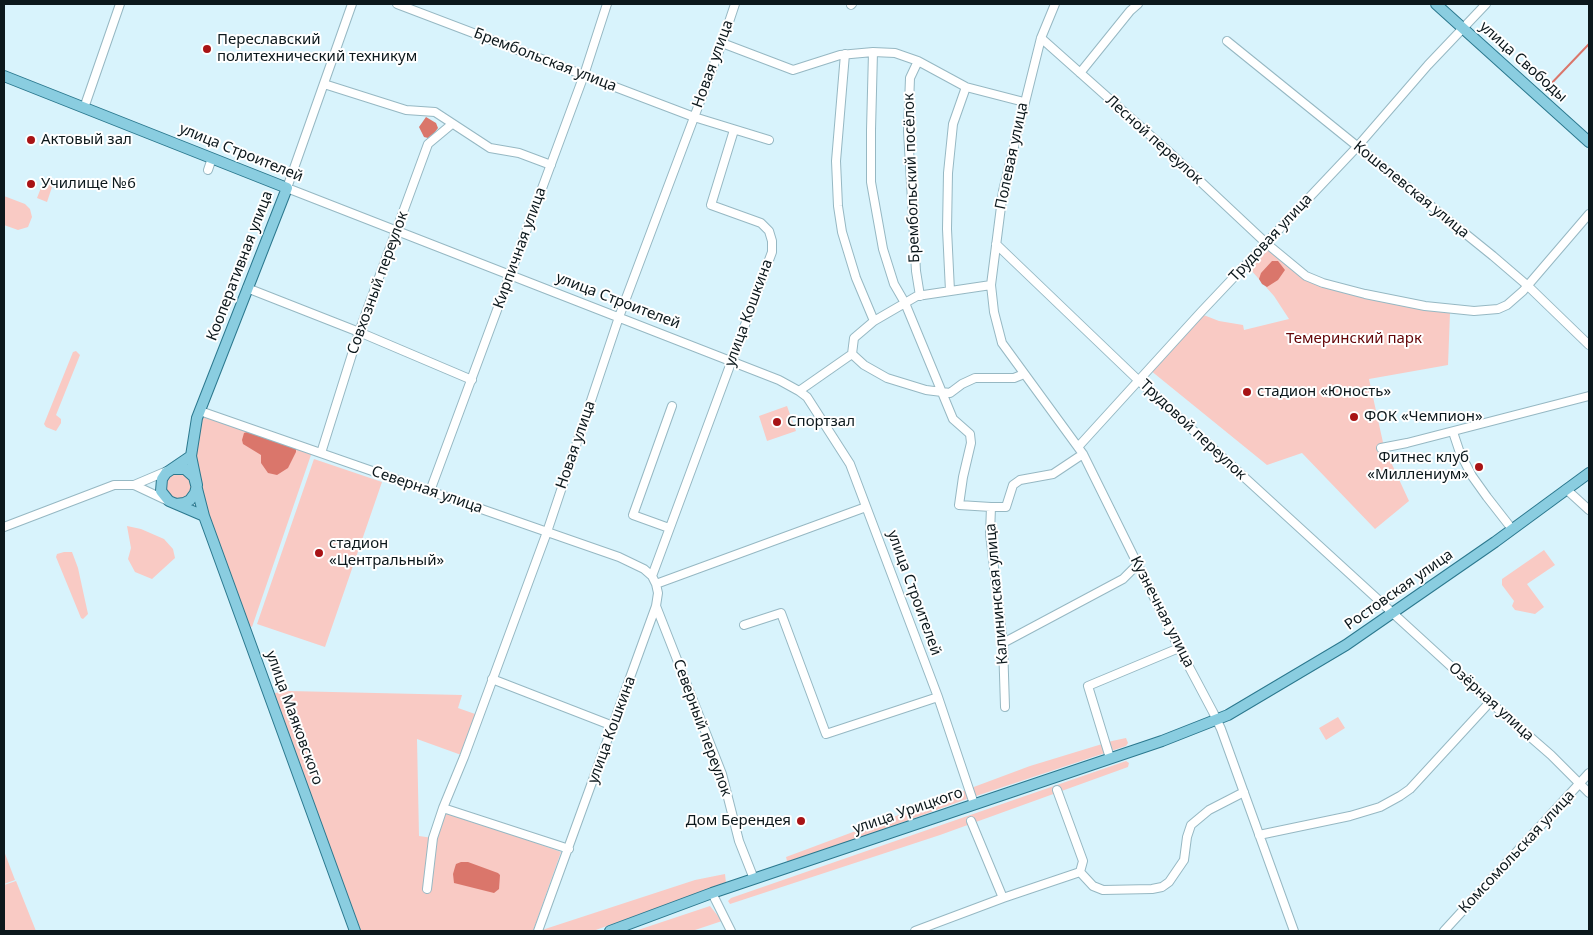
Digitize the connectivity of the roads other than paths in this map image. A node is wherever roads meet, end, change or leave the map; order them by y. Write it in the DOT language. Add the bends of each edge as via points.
graph roads {
  1 [pos="120,4"];
  2 [pos="352,4"];
  3 [pos="397,4"];
  4 [pos="607,4"];
  5 [pos="734,4"];
  6 [pos="1055,4"];
  7 [pos="1138,4"];
  8 [pos="1436,4"];
  9 [pos="1486,4"];
  10 [pos="1462,28"];
  11 [pos="1041,38"];
  12 [pos="1227,41"];
  13 [pos="722,43"];
  14 [pos="873,52"];
  15 [pos="845,54"];
  16 [pos="918,61"];
  17 [pos="1080,73"];
  18 [pos="584,75"];
  19 [pos="4,76"];
  20 [pos="324,84"];
  21 [pos="966,87"];
  22 [pos="1024,102"];
  23 [pos="84,108"];
  24 [pos="694,117"];
  25 [pos="452,124"];
  26 [pos="734,130"];
  27 [pos="768,140"];
  28 [pos="1589,142"];
  29 [pos="1357,147"];
  30 [pos="212,158"];
  31 [pos="550,165"];
  32 [pos="208,170"];
  33 [pos="287,188"];
  34 [pos="1589,214"];
  35 [pos="396,230"];
  36 [pos="1266,243"];
  37 [pos="996,244"];
  38 [pos="511,275"];
  39 [pos="991,285"];
  40 [pos="1528,286"];
  41 [pos="248,288"];
  42 [pos="950,291"];
  43 [pos="920,296"];
  44 [pos="905,302"];
  45 [pos="994,312"];
  46 [pos="619,317"];
  47 [pos="874,321"];
  48 [pos="359,332"];
  49 [pos="1589,345"];
  50 [pos="852,354"];
  51 [pos="732,362"];
  52 [pos="1024,374"];
  53 [pos="472,380"];
  54 [pos="1138,380"];
  55 [pos="799,391"];
  56 [pos="944,392"];
  57 [pos="1589,396"];
  58 [pos="672,406"];
  59 [pos="200,411"];
  60 [pos="1453,432"];
  61 [pos="1382,448"];
  62 [pos="1080,450"];
  63 [pos="322,453"];
  64 [pos="191,456"];
  65 [pos="173,469"];
  66 [pos="1589,472"];
  67 [pos="134,485"];
  68 [pos="197,485"];
  69 [pos="1566,489"];
  70 [pos="430,491"];
  71 [pos="169,501"];
  72 [pos="866,507"];
  73 [pos="991,507"];
  74 [pos="1589,510"];
  75 [pos="204,516"];
  76 [pos="4,527"];
  77 [pos="670,528"];
  78 [pos="1512,528"];
  79 [pos="547,532"];
  80 [pos="1137,565"];
  81 [pos="654,580"];
  82 [pos="656,606"];
  83 [pos="1392,613"];
  84 [pos="744,625"];
  85 [pos="1003,643"];
  86 [pos="1179,648"];
  87 [pos="492,679"];
  88 [pos="938,698"];
  89 [pos="1490,702"];
  90 [pos="1004,707"];
  91 [pos="1217,720"];
  92 [pos="613,726"];
  93 [pos="1110,758"];
  94 [pos="1589,773"];
  95 [pos="1580,784"];
  96 [pos="1057,790"];
  97 [pos="1244,792"];
  98 [pos="1589,793"];
  99 [pos="974,804"];
  100 [pos="443,808"];
  101 [pos="971,821"];
  102 [pos="1259,835"];
  103 [pos="569,849"];
  104 [pos="1080,872"];
  105 [pos="754,879"];
  106 [pos="427,889"];
  107 [pos="712,893"];
  108 [pos="1003,898"];
  109 [pos="355,931"];
  110 [pos="538,931"];
  111 [pos="610,931"];
  112 [pos="731,931"];
  113 [pos="915,931"];
  114 [pos="1294,931"];
  115 [pos="1444,931"];
  1 -- 23 [label="street"];
  2 -- 20 [label="street, Кооперативная улица"];
  3 -- 18 [label="street, Брембольская улица"];
  4 -- 18 [label="street, Кирпичная улица"];
  5 -- 13 [label="street, Новая улица"];
  6 -- 11 [label="street, Полевая улица"];
  7 -- 17 [label="street"];
  8 -- 10 [label="main road, улица Свободы"];
  9 -- 10 [label="street, Трудовая улица"];
  10 -- 28 [label="main road, улица Свободы"];
  10 -- 29 [label="street, Трудовая улица"];
  11 -- 17 [label="street, Лесной переулок"];
  11 -- 22 [label="street, Полевая улица"];
  12 -- 29 [label="street, Кошелевская улица"];
  13 -- 15 [label="street" via="793,70"];
  13 -- 24 [label="street, Новая улица"];
  14 -- 15 [label="street"];
  14 -- 16 [label="street" via="895,53"];
  14 -- 44 [label="street, Брембольский посёлок" via="871,182 883,249 894,284"];
  15 -- 47 [label="street" via="836,161 838,206 856,278"];
  16 -- 21 [label="street"];
  16 -- 43 [label="street, Брембольский посёлок" via="910,78 908,131"];
  17 -- 36 [label="street, Лесной переулок"];
  18 -- 24 [label="street, Брембольская улица"];
  18 -- 31 [label="street, Кирпичная улица"];
  19 -- 23 [label="main road, улица Строителей"];
  20 -- 25 [label="street" via="406,110 435,112"];
  20 -- 33 [label="street, Кооперативная улица"];
  21 -- 22 [label="street"];
  21 -- 42 [label="street" via="953,124 948,173"];
  22 -- 37 [label="street, Полевая улица" via="1003,191"];
  23 -- 30 [label="main road, улица Строителей"];
  24 -- 26 [label="street, Брембольская улица"];
  24 -- 46 [label="street, Новая улица"];
  25 -- 31 [label="street" via="490,148 519,153"];
  25 -- 35 [label="street, Совхозный переулок" via="428,144"];
  26 -- 27 [label="street, Брембольская улица"];
  26 -- 51 [label="street, улица Кошкина" via="711,205 761,223 769,231 772,252"];
  29 -- 36 [label="street, Трудовая улица"];
  29 -- 40 [label="street, Кошелевская улица"];
  30 -- 32 [label="street"];
  30 -- 33 [label="main road, улица Строителей"];
  31 -- 38 [label="street, Кирпичная улица"];
  33 -- 35 [label="street, улица Строителей"];
  33 -- 41 [label="main road, Кооперативная улица"];
  34 -- 40 [label="street, Лесной переулок"];
  35 -- 38 [label="street, улица Строителей"];
  35 -- 48 [label="street, Совхозный переулок"];
  36 -- 40 [label="street, Лесной переулок" via="1306,276 1323,283 1424,306 1474,311 1498,309"];
  36 -- 54 [label="street, Трудовая улица"];
  37 -- 39 [label="street, Полевая улица"];
  37 -- 54 [label="street, Трудовой переулок"];
  38 -- 46 [label="street, улица Строителей"];
  38 -- 53 [label="street, Кирпичная улица"];
  39 -- 42 [label="street"];
  39 -- 45 [label="street, Полевая улица"];
  40 -- 49 [label="street, Кошелевская улица"];
  41 -- 48 [label="street"];
  41 -- 59 [label="main road, Кооперативная улица"];
  42 -- 43 [label="street"];
  43 -- 44 [label="street"];
  44 -- 47 [label="street"];
  44 -- 56 [label="street"];
  45 -- 52 [label="street, Кузнечная улица" via="1002,343"];
  46 -- 51 [label="street, улица Строителей"];
  46 -- 79 [label="street, Новая улица"];
  47 -- 50 [label="street" via="854,338"];
  48 -- 53 [label="street"];
  48 -- 63 [label="street, Совхозный переулок"];
  50 -- 55 [label="street"];
  50 -- 56 [label="street" via="864,366 887,378"];
  51 -- 55 [label="street, улица Строителей"];
  51 -- 77 [label="street, улица Кошкина"];
  52 -- 56 [label="street" via="1014,378 975,378 950,393"];
  52 -- 62 [label="street, Кузнечная улица"];
  53 -- 70 [label="street, Кирпичная улица"];
  54 -- 62 [label="street, Трудовая улица"];
  54 -- 83 [label="street, Трудовой переулок"];
  55 -- 72 [label="street, улица Строителей" via="809,398 850,464"];
  56 -- 73 [label="street" via="954,419 970,434 971,444 959,504"];
  57 -- 60 [label="street"];
  58 -- 77 [label="street" via="633,516"];
  59 -- 63 [label="street, Северная улица"];
  59 -- 64 [label="main road, Кооперативная улица"];
  60 -- 61 [label="street"];
  60 -- 78 [label="street" via="1472,476"];
  62 -- 73 [label="street, Калининская улица" via="1053,474 1020,480 1013,485 1006,507"];
  62 -- 80 [label="street, Кузнечная улица"];
  63 -- 70 [label="street, Северная улица"];
  64 -- 65 [label="main road"];
  64 -- 68 [label="main road, улица Маяковского"];
  65 -- 67 [label="street"];
  65 -- 68 [label="main road" via="189,471"];
  65 -- 71 [label="main road" via="166,473 161,484 161,491"];
  66 -- 69 [label="main road, Ростовская улица"];
  67 -- 71 [label="street"];
  67 -- 76 [label="street" via="114,484"];
  68 -- 71 [label="main road" via="190,500 176,504"];
  68 -- 75 [label="main road, улица Маяковского"];
  69 -- 74 [label="street"];
  69 -- 78 [label="main road, Ростовская улица"];
  70 -- 79 [label="street, Северная улица"];
  71 -- 75 [label="main road"];
  72 -- 81 [label="street"];
  72 -- 88 [label="street, улица Строителей"];
  73 -- 85 [label="street, Калининская улица" via="990,534"];
  75 -- 109 [label="main road, улица Маяковского"];
  77 -- 81 [label="street, улица Кошкина"];
  78 -- 83 [label="main road, Ростовская улица"];
  79 -- 81 [label="street, Северная улица" via="619,557 644,569"];
  79 -- 87 [label="street, Новая улица"];
  80 -- 85 [label="street" via="1123,579"];
  80 -- 86 [label="street, Кузнечная улица"];
  81 -- 82 [label="street, улица Кошкина" via="658,593"];
  82 -- 92 [label="street, улица Кошкина"];
  82 -- 105 [label="street, Северный переулок" via="722,774 739,841"];
  83 -- 89 [label="street, Озёрная улица"];
  83 -- 91 [label="main road, Ростовская улица" via="1323,660"];
  84 -- 88 [label="street" via="781,613 826,734"];
  85 -- 90 [label="street, Калининская улица"];
  86 -- 91 [label="street, Кузнечная улица"];
  86 -- 93 [label="street" via="1088,686"];
  87 -- 92 [label="street"];
  87 -- 100 [label="street, Новая улица"];
  88 -- 99 [label="street, улица Строителей"];
  89 -- 95 [label="street, Озёрная улица"];
  89 -- 102 [label="street" via="1400,796 1380,807 1350,816"];
  91 -- 93 [label="main road, улица Урицкого"];
  91 -- 97 [label="street, Кузнечная улица"];
  92 -- 103 [label="street, улица Кошкина"];
  93 -- 99 [label="main road, улица Урицкого"];
  94 -- 95 [label="street, Комсомольская улица"];
  95 -- 98 [label="street, Озёрная улица"];
  95 -- 115 [label="street, Комсомольская улица"];
  96 -- 104 [label="street" via="1083,861"];
  97 -- 102 [label="street, Кузнечная улица"];
  97 -- 104 [label="street" via="1208,810 1191,826 1184,860 1162,887 1102,890 1093,886"];
  99 -- 105 [label="main road, улица Урицкого"];
  100 -- 103 [label="street"];
  100 -- 106 [label="street, Новая улица" via="433,838"];
  101 -- 108 [label="street"];
  102 -- 114 [label="street, Кузнечная улица"];
  103 -- 110 [label="street, улица Кошкина"];
  104 -- 108 [label="street"];
  105 -- 107 [label="main road, улица Урицкого"];
  107 -- 111 [label="main road, улица Урицкого"];
  107 -- 112 [label="street"];
  108 -- 113 [label="street"];
}
